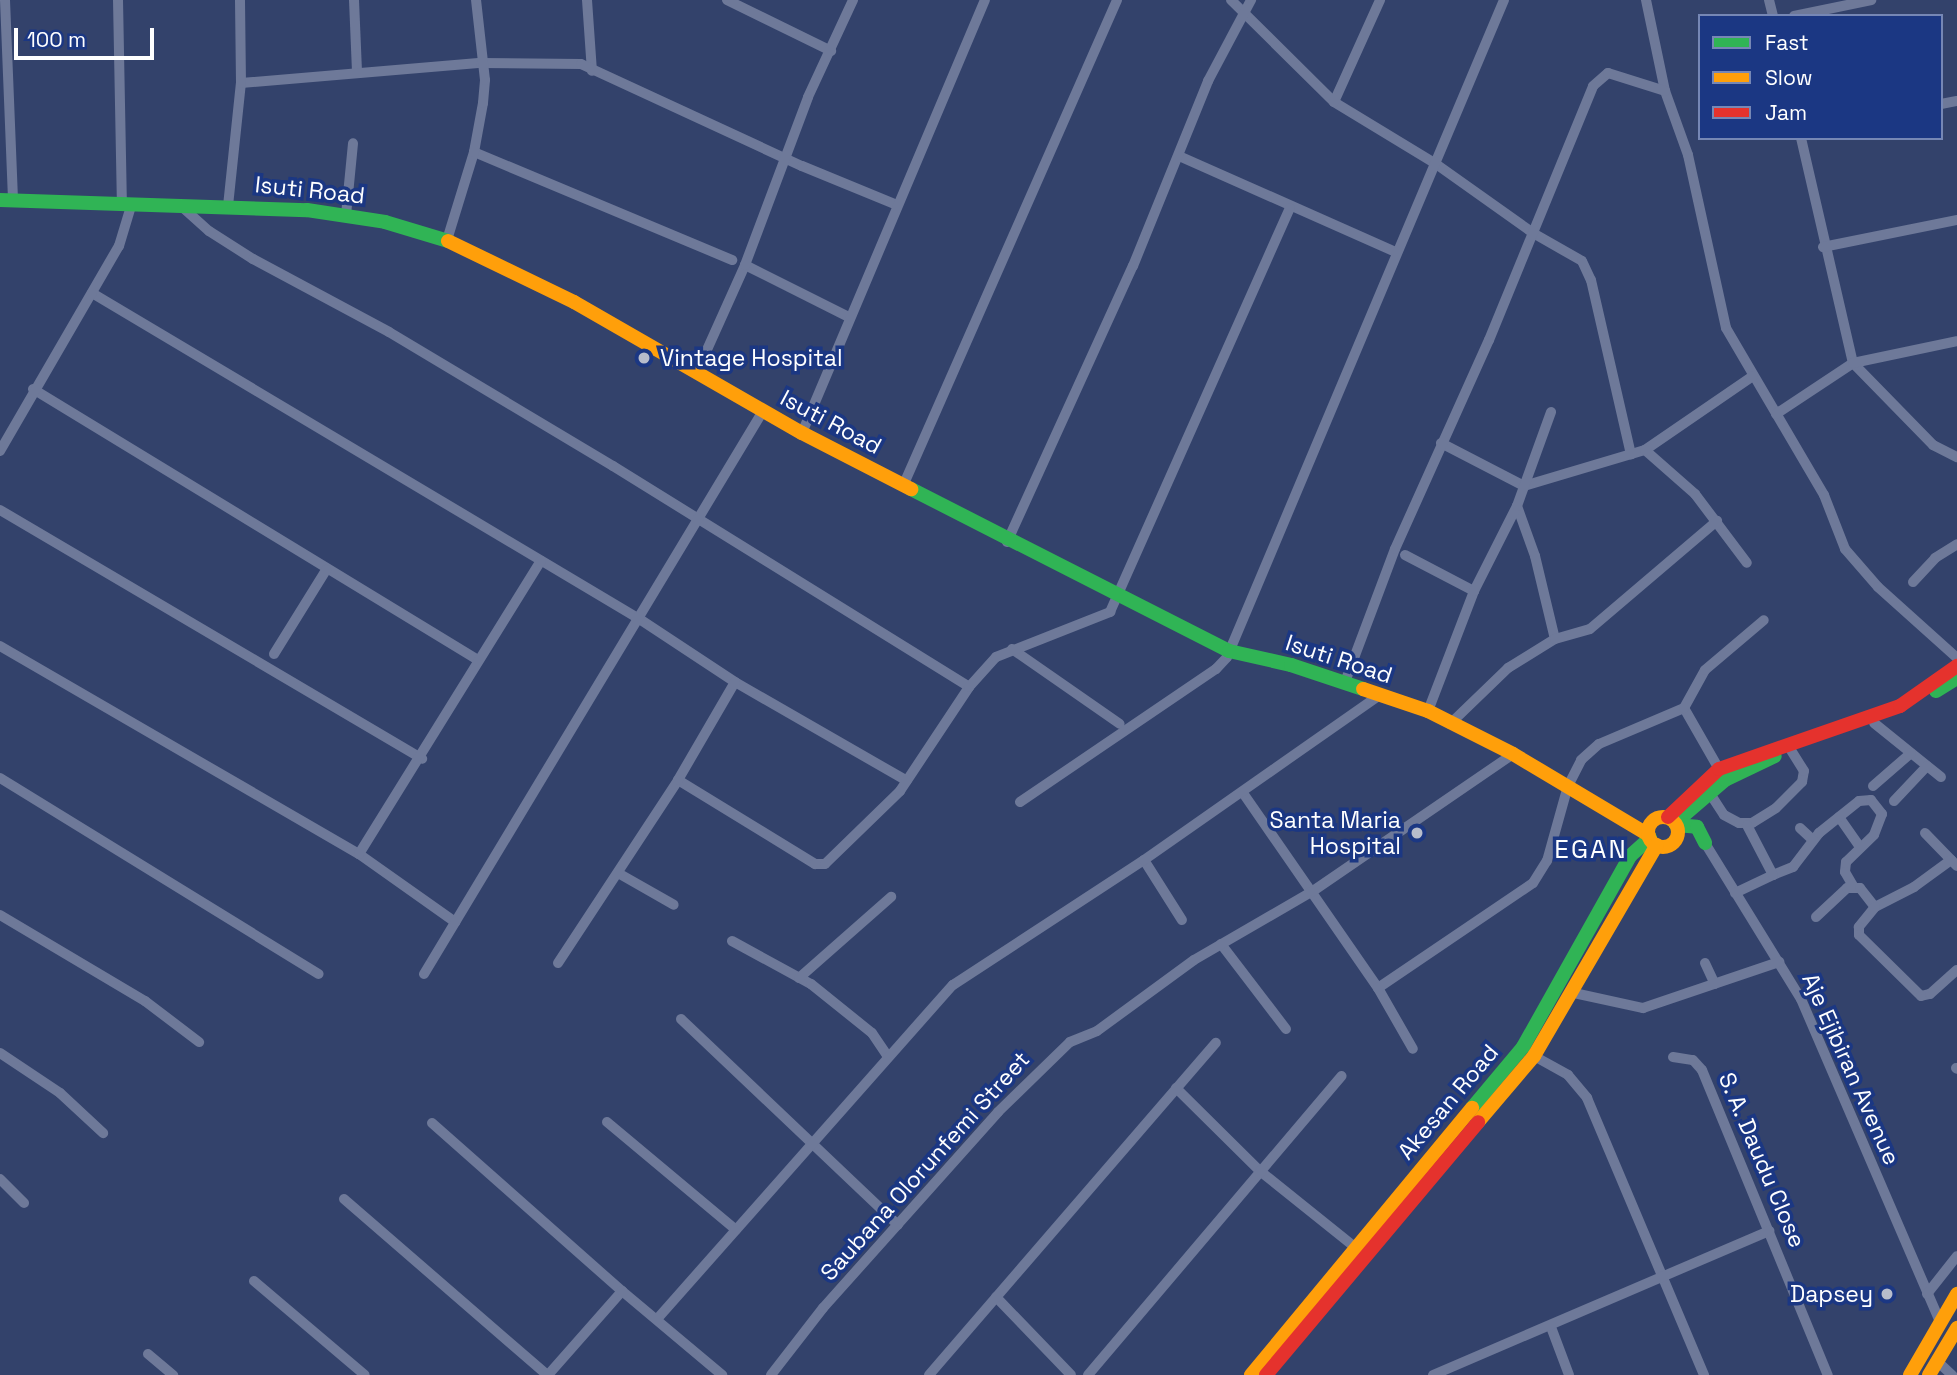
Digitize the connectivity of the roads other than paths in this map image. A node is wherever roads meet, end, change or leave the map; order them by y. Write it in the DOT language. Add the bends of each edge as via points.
graph roads {
  1 [pos="5,0"];
  2 [pos="118,0"];
  3 [pos="240,0"];
  4 [pos="355,0"];
  5 [pos="476,0"];
  6 [pos="587,0"];
  7 [pos="727,0"];
  8 [pos="853,0"];
  9 [pos="985,0"];
  10 [pos="1117,0"];
  11 [pos="1231,0"];
  12 [pos="1251,0"];
  13 [pos="1380,0"];
  14 [pos="1504,0"];
  15 [pos="1646,0"];
  16 [pos="1871,0"];
  17 [pos="1804,14"];
  18 [pos="1243,16"];
  19 [pos="831,51"];
  20 [pos="481,63"];
  21 [pos="592,71"];
  22 [pos="357,73"];
  23 [pos="241,83"];
  24 [pos="1665,91"];
  25 [pos="1334,102"];
  26 [pos="1801,140"];
  27 [pos="353,143"];
  28 [pos="474,152"];
  29 [pos="1179,156"];
  30 [pos="786,159"];
  31 [pos="1436,164"];
  32 [pos="6,200"];
  33 [pos="127,204"];
  34 [pos="180,205"];
  35 [pos="897,205"];
  36 [pos="228,206"];
  37 [pos="1290,208"];
  38 [pos="346,215"];
  39 [pos="1957,220"];
  40 [pos="1532,233"];
  41 [pos="447,240"];
  42 [pos="1824,247"];
  43 [pos="1396,252"];
  44 [pos="733,260"];
  45 [pos="745,265"];
  46 [pos="92,293"];
  47 [pos="849,317"];
  48 [pos="1957,341"];
  49 [pos="1853,363"];
  50 [pos="697,372"];
  51 [pos="1753,376"];
  52 [pos="33,389"];
  53 [pos="763,411"];
  54 [pos="1551,412"];
  55 [pos="1776,414"];
  56 [pos="802,433"];
  57 [pos="1441,443"];
  58 [pos="1645,450"];
  59 [pos="0,451"];
  60 [pos="1631,454"];
  61 [pos="1957,457"];
  62 [pos="903,486"];
  63 [pos="1524,486"];
  64 [pos="1517,506"];
  65 [pos="0,510"];
  66 [pos="699,519"];
  67 [pos="1717,521"];
  68 [pos="1007,542"];
  69 [pos="1957,544"];
  70 [pos="1405,555"];
  71 [pos="541,561"];
  72 [pos="1747,563"];
  73 [pos="326,569"];
  74 [pos="1913,583"];
  75 [pos="1474,591"];
  76 [pos="1120,599"];
  77 [pos="640,620"];
  78 [pos="1764,620"];
  79 [pos="1555,639"];
  80 [pos="0,646"];
  81 [pos="1012,649"];
  82 [pos="1229,652"];
  83 [pos="274,654"];
  84 [pos="1957,658"];
  85 [pos="478,660"];
  86 [pos="1957,666"];
  87 [pos="1957,678"];
  88 [pos="735,682"];
  89 [pos="1345,682"];
  90 [pos="969,687"];
  91 [pos="1380,695"];
  92 [pos="1684,708"];
  93 [pos="1428,711"];
  94 [pos="1874,723"];
  95 [pos="1120,724"];
  96 [pos="1450,724"];
  97 [pos="1791,750"];
  98 [pos="1911,753"];
  99 [pos="1513,754"];
  100 [pos="422,759"];
  101 [pos="1927,766"];
  102 [pos="1719,769"];
  103 [pos="1941,777"];
  104 [pos="0,778"];
  105 [pos="678,780"];
  106 [pos="907,781"];
  107 [pos="1568,786"];
  108 [pos="1873,786"];
  109 [pos="1709,792"];
  110 [pos="1243,793"];
  111 [pos="1894,801"];
  112 [pos="1020,802"];
  113 [pos="1685,805"];
  114 [pos="1839,817"];
  115 [pos="1674,824"];
  116 [pos="1747,825"];
  117 [pos="1800,828"];
  118 [pos="1925,832"];
  119 [pos="1652,835"];
  120 [pos="1813,840"];
  121 [pos="1705,843"];
  122 [pos="1860,847"];
  123 [pos="359,854"];
  124 [pos="1637,859"];
  125 [pos="1953,859"];
  126 [pos="1144,860"];
  127 [pos="618,873"];
  128 [pos="1773,875"];
  129 [pos="1853,886"];
  130 [pos="1313,891"];
  131 [pos="1735,892"];
  132 [pos="891,897"];
  133 [pos="674,905"];
  134 [pos="1875,907"];
  135 [pos="0,915"];
  136 [pos="1816,917"];
  137 [pos="1182,920"];
  138 [pos="455,922"];
  139 [pos="733,940"];
  140 [pos="1221,944"];
  141 [pos="1705,962"];
  142 [pos="1779,962"];
  143 [pos="558,963"];
  144 [pos="1957,970"];
  145 [pos="319,974"];
  146 [pos="424,974"];
  147 [pos="799,978"];
  148 [pos="1715,984"];
  149 [pos="1378,988"];
  150 [pos="1574,993"];
  151 [pos="681,1019"];
  152 [pos="1286,1029"];
  153 [pos="199,1042"];
  154 [pos="1216,1043"];
  155 [pos="1413,1049"];
  156 [pos="0,1053"];
  157 [pos="887,1055"];
  158 [pos="1534,1056"];
  159 [pos="1673,1057"];
  160 [pos="1342,1076"];
  161 [pos="1176,1087"];
  162 [pos="432,1122"];
  163 [pos="607,1122"];
  164 [pos="103,1133"];
  165 [pos="811,1142"];
  166 [pos="1260,1171"];
  167 [pos="0,1179"];
  168 [pos="344,1199"];
  169 [pos="24,1203"];
  170 [pos="898,1225"];
  171 [pos="737,1230"];
  172 [pos="1769,1231"];
  173 [pos="1355,1247"];
  174 [pos="1957,1256"];
  175 [pos="1663,1276"];
  176 [pos="254,1281"];
  177 [pos="622,1290"];
  178 [pos="1927,1294"];
  179 [pos="1957,1294"];
  180 [pos="996,1297"];
  181 [pos="658,1318"];
  182 [pos="1940,1322"];
  183 [pos="1551,1327"];
  184 [pos="1957,1328"];
  185 [pos="148,1354"];
  186 [pos="1937,1362"];
  187 [pos="173,1375"];
  188 [pos="365,1375"];
  189 [pos="547,1375"];
  190 [pos="722,1375"];
  191 [pos="771,1375"];
  192 [pos="929,1375"];
  193 [pos="1072,1375"];
  194 [pos="1088,1375"];
  195 [pos="1251,1375"];
  196 [pos="1266,1375"];
  197 [pos="1433,1375"];
  198 [pos="1569,1375"];
  199 [pos="1704,1375"];
  200 [pos="1828,1375"];
  201 [pos="1910,1375"];
  202 [pos="1929,1375"];
  203 [pos="1952,1375"];
  1 -- 32 [label="street"];
  2 -- 33 [label="street"];
  3 -- 23 [label="street"];
  4 -- 22 [label="street"];
  5 -- 20 [label="street"];
  6 -- 21 [label="street"];
  7 -- 19 [label="street"];
  8 -- 19 [label="street"];
  9 -- 35 [label="street"];
  10 -- 62 [label="street"];
  11 -- 18 [label="street"];
  12 -- 18 [label="street"];
  13 -- 25 [label="street"];
  14 -- 31 [label="street"];
  15 -- 24 [label="street"];
  16 -- 17 [label="street"];
  18 -- 25 [label="street"];
  18 -- 29 [label="street" via="1208,81"];
  19 -- 30 [label="street"];
  20 -- 21 [label="street" via="567,61"];
  20 -- 22 [label="street"];
  20 -- 28 [label="street" via="485,89"];
  21 -- 30 [label="street"];
  22 -- 23 [label="street"];
  23 -- 36 [label="street"];
  24 -- 40 [label="street" via="1608,72 1600,76"];
  24 -- 51 [label="street" via="1688,155 1722,318"];
  25 -- 31 [label="street"];
  26 -- 42 [label="street"];
  27 -- 38 [label="street"];
  28 -- 41 [label="street"];
  28 -- 44 [label="street"];
  29 -- 37 [label="street"];
  29 -- 68 [label="street"];
  30 -- 35 [label="street"];
  30 -- 45 [label="street"];
  31 -- 40 [label="street"];
  31 -- 43 [label="street"];
  32 -- 33 [label="street, Isuti Road"];
  33 -- 34 [label="street, Isuti Road"];
  33 -- 46 [label="street" via="124,236"];
  34 -- 36 [label="street, Isuti Road"];
  34 -- 66 [label="street" via="209,231 253,259 389,332"];
  35 -- 47 [label="street"];
  36 -- 38 [label="street, Isuti Road"];
  37 -- 43 [label="street"];
  37 -- 76 [label="street"];
  38 -- 41 [label="street, Isuti Road"];
  39 -- 42 [label="street"];
  40 -- 57 [label="street"];
  40 -- 60 [label="street" via="1569,252 1588,271"];
  41 -- 50 [label="street, Isuti Road" via="574,302"];
  42 -- 49 [label="street"];
  43 -- 82 [label="street"];
  45 -- 47 [label="street"];
  45 -- 50 [label="street"];
  46 -- 52 [label="street"];
  46 -- 71 [label="street"];
  47 -- 56 [label="street"];
  48 -- 49 [label="street"];
  49 -- 55 [label="street"];
  49 -- 61 [label="street" via="1933,445"];
  50 -- 53 [label="street, Isuti Road"];
  51 -- 55 [label="street"];
  51 -- 58 [label="street"];
  52 -- 59 [label="street"];
  52 -- 73 [label="street"];
  53 -- 56 [label="street, Isuti Road"];
  53 -- 66 [label="street"];
  54 -- 63 [label="street"];
  55 -- 84 [label="street" via="1824,495 1845,549 1878,587"];
  56 -- 62 [label="street, Isuti Road"];
  57 -- 63 [label="street"];
  57 -- 89 [label="street"];
  58 -- 60 [label="street"];
  58 -- 67 [label="street" via="1687,486"];
  60 -- 63 [label="street"];
  62 -- 68 [label="street, Isuti Road"];
  63 -- 64 [label="street"];
  64 -- 75 [label="street"];
  64 -- 79 [label="street" via="1535,556"];
  65 -- 100 [label="street"];
  66 -- 77 [label="street"];
  66 -- 90 [label="street"];
  67 -- 72 [label="street"];
  67 -- 79 [label="street" via="1590,629"];
  68 -- 76 [label="street, Isuti Road"];
  69 -- 74 [label="street" via="1934,558"];
  70 -- 75 [label="street"];
  71 -- 77 [label="street"];
  71 -- 85 [label="street"];
  73 -- 83 [label="street"];
  73 -- 85 [label="street"];
  75 -- 93 [label="street"];
  76 -- 81 [label="street" via="1101,619"];
  76 -- 82 [label="street, Isuti Road"];
  77 -- 88 [label="street"];
  77 -- 138 [label="street"];
  78 -- 92 [label="street" via="1705,670"];
  79 -- 96 [label="street" via="1508,668"];
  80 -- 123 [label="street"];
  81 -- 90 [label="street" via="996,657"];
  81 -- 95 [label="street"];
  82 -- 89 [label="street, Isuti Road"];
  82 -- 112 [label="street" via="1216,669"];
  85 -- 100 [label="street"];
  86 -- 102 [label="street" via="1900,706"];
  87 -- 94 [label="street"];
  88 -- 105 [label="street"];
  88 -- 106 [label="street"];
  89 -- 91 [label="street, Isuti Road"];
  90 -- 106 [label="street"];
  91 -- 93 [label="street, Isuti Road"];
  91 -- 110 [label="street"];
  92 -- 102 [label="street"];
  92 -- 107 [label="street" via="1589,750"];
  93 -- 96 [label="street, Isuti Road"];
  94 -- 97 [label="street"];
  94 -- 98 [label="street"];
  96 -- 99 [label="street, Isuti Road"];
  97 -- 109 [label="street"];
  97 -- 116 [label="street" via="1804,771 1802,782 1776,808"];
  98 -- 101 [label="street"];
  98 -- 108 [label="street"];
  99 -- 107 [label="street, Isuti Road"];
  99 -- 130 [label="street, Saubana Olorunfemi Street"];
  100 -- 123 [label="street"];
  101 -- 103 [label="street"];
  101 -- 111 [label="street"];
  102 -- 113 [label="street"];
  104 -- 145 [label="street"];
  105 -- 106 [label="street" via="815,864 825,864 834,856"];
  105 -- 127 [label="street"];
  107 -- 119 [label="street, Isuti Road"];
  107 -- 149 [label="street" via="1547,861 1533,883"];
  109 -- 113 [label="street"];
  109 -- 116 [label="street" via="1718,810"];
  110 -- 126 [label="street"];
  110 -- 130 [label="street"];
  113 -- 115 [label="street"];
  114 -- 120 [label="street"];
  114 -- 122 [label="street"];
  114 -- 122 [label="street" via="1859,801 1877,804 1880,822"];
  115 -- 119 [label="street"];
  115 -- 119 [label="street" via="1669,845"];
  115 -- 121 [label="street" via="1697,827"];
  116 -- 128 [label="street"];
  117 -- 120 [label="street"];
  118 -- 125 [label="street"];
  119 -- 124 [label="street, Akesan Road"];
  120 -- 128 [label="street" via="1793,867"];
  121 -- 131 [label="street, Aje Ejibiran Avenue"];
  122 -- 129 [label="street" via="1845,866"];
  123 -- 138 [label="street"];
  124 -- 150 [label="street, Akesan Road"];
  124 -- 173 [label="street, Akesan Road" via="1523,1047 1464,1123"];
  125 -- 134 [label="street"];
  126 -- 137 [label="street"];
  126 -- 157 [label="street" via="953,985"];
  127 -- 133 [label="street"];
  127 -- 143 [label="street"];
  128 -- 131 [label="street"];
  129 -- 134 [label="street"];
  129 -- 136 [label="street"];
  130 -- 140 [label="street, Saubana Olorunfemi Street"];
  130 -- 149 [label="street"];
  131 -- 142 [label="street, Aje Ejibiran Avenue"];
  132 -- 147 [label="street"];
  134 -- 144 [label="street" via="1859,927 1859,935 1921,996 1930,994"];
  135 -- 153 [label="street" via="145,1000"];
  138 -- 146 [label="street"];
  139 -- 147 [label="street"];
  140 -- 152 [label="street"];
  140 -- 170 [label="street, Saubana Olorunfemi Street" via="1097,1031 1070,1042 1022,1085"];
  141 -- 148 [label="street"];
  142 -- 148 [label="street"];
  142 -- 178 [label="street, Aje Ejibiran Avenue" via="1817,1034"];
  147 -- 157 [label="street" via="872,1033"];
  148 -- 150 [label="street" via="1638,1009"];
  149 -- 155 [label="street"];
  150 -- 158 [label="street, Akesan Road"];
  151 -- 165 [label="street"];
  154 -- 161 [label="street"];
  156 -- 164 [label="street" via="60,1093"];
  157 -- 165 [label="street"];
  158 -- 175 [label="street" via="1568,1075 1587,1098"];
  158 -- 196 [label="street, Akesan Road"];
  159 -- 172 [label="street, S. A. Daudu Close" via="1693,1060 1702,1070"];
  160 -- 166 [label="street"];
  161 -- 166 [label="street"];
  161 -- 180 [label="street"];
  162 -- 177 [label="street"];
  163 -- 171 [label="street"];
  165 -- 170 [label="street"];
  165 -- 171 [label="street"];
  166 -- 173 [label="street"];
  166 -- 194 [label="street"];
  167 -- 169 [label="street"];
  168 -- 189 [label="street"];
  170 -- 191 [label="street, Saubana Olorunfemi Street"];
  171 -- 181 [label="street"];
  172 -- 175 [label="street"];
  172 -- 200 [label="street, S. A. Daudu Close"];
  173 -- 195 [label="street, Akesan Road"];
  174 -- 178 [label="street"];
  175 -- 183 [label="street"];
  175 -- 199 [label="street"];
  176 -- 188 [label="street"];
  177 -- 181 [label="street"];
  177 -- 189 [label="street"];
  178 -- 182 [label="street, Aje Ejibiran Avenue"];
  179 -- 182 [label="street"];
  180 -- 192 [label="street"];
  180 -- 193 [label="street"];
  181 -- 190 [label="street"];
  182 -- 201 [label="street"];
  183 -- 197 [label="street"];
  183 -- 198 [label="street"];
  184 -- 186 [label="street"];
  185 -- 187 [label="street"];
  186 -- 202 [label="street"];
  186 -- 203 [label="street"];
}
